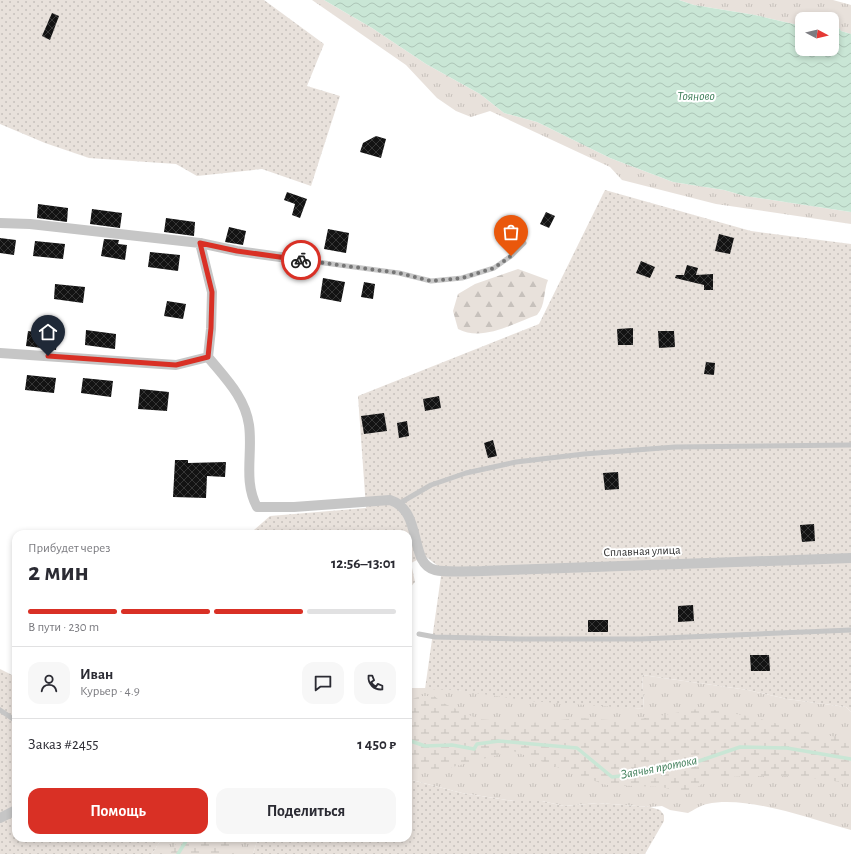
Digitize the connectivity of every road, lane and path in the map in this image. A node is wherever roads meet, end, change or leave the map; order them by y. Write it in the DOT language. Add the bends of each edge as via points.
graph roads {
  1 [pos="0,223"];
  2 [pos="200,243"];
  3 [pos="524,243"];
  4 [pos="302,260"];
  5 [pos="0,353"];
  6 [pos="208,357"];
  7 [pos="851,445"];
  8 [pos="400,503"];
  9 [pos="851,558"];
  10 [pos="851,630"];
  11 [pos="419,634"];
  12 [pos="0,710"];
  13 [pos="12,718"];
  14 [pos="12,812"];
  15 [pos="0,818"];
  1 -- 2 [label="street"];
  2 -- 4 [label="street"];
  2 -- 6 [label="street" via="212,292"];
  3 -- 4 [label="lane" via="494,268 462,278 431,281 399,273"];
  5 -- 6 [label="street" via="176,365"];
  6 -- 8 [label="street" via="242,401 249,425 249,480 257,507 390,500"];
  7 -- 8 [label="lane" via="674,447 516,462 445,480"];
  8 -- 9 [label="street, Сплавная улица" via="410,516 419,553 425,564 435,570 482,571"];
  10 -- 11 [label="lane" via="641,639 519,639 435,637"];
  12 -- 13 [label="lane"];
  14 -- 15 [label="street"];
}
